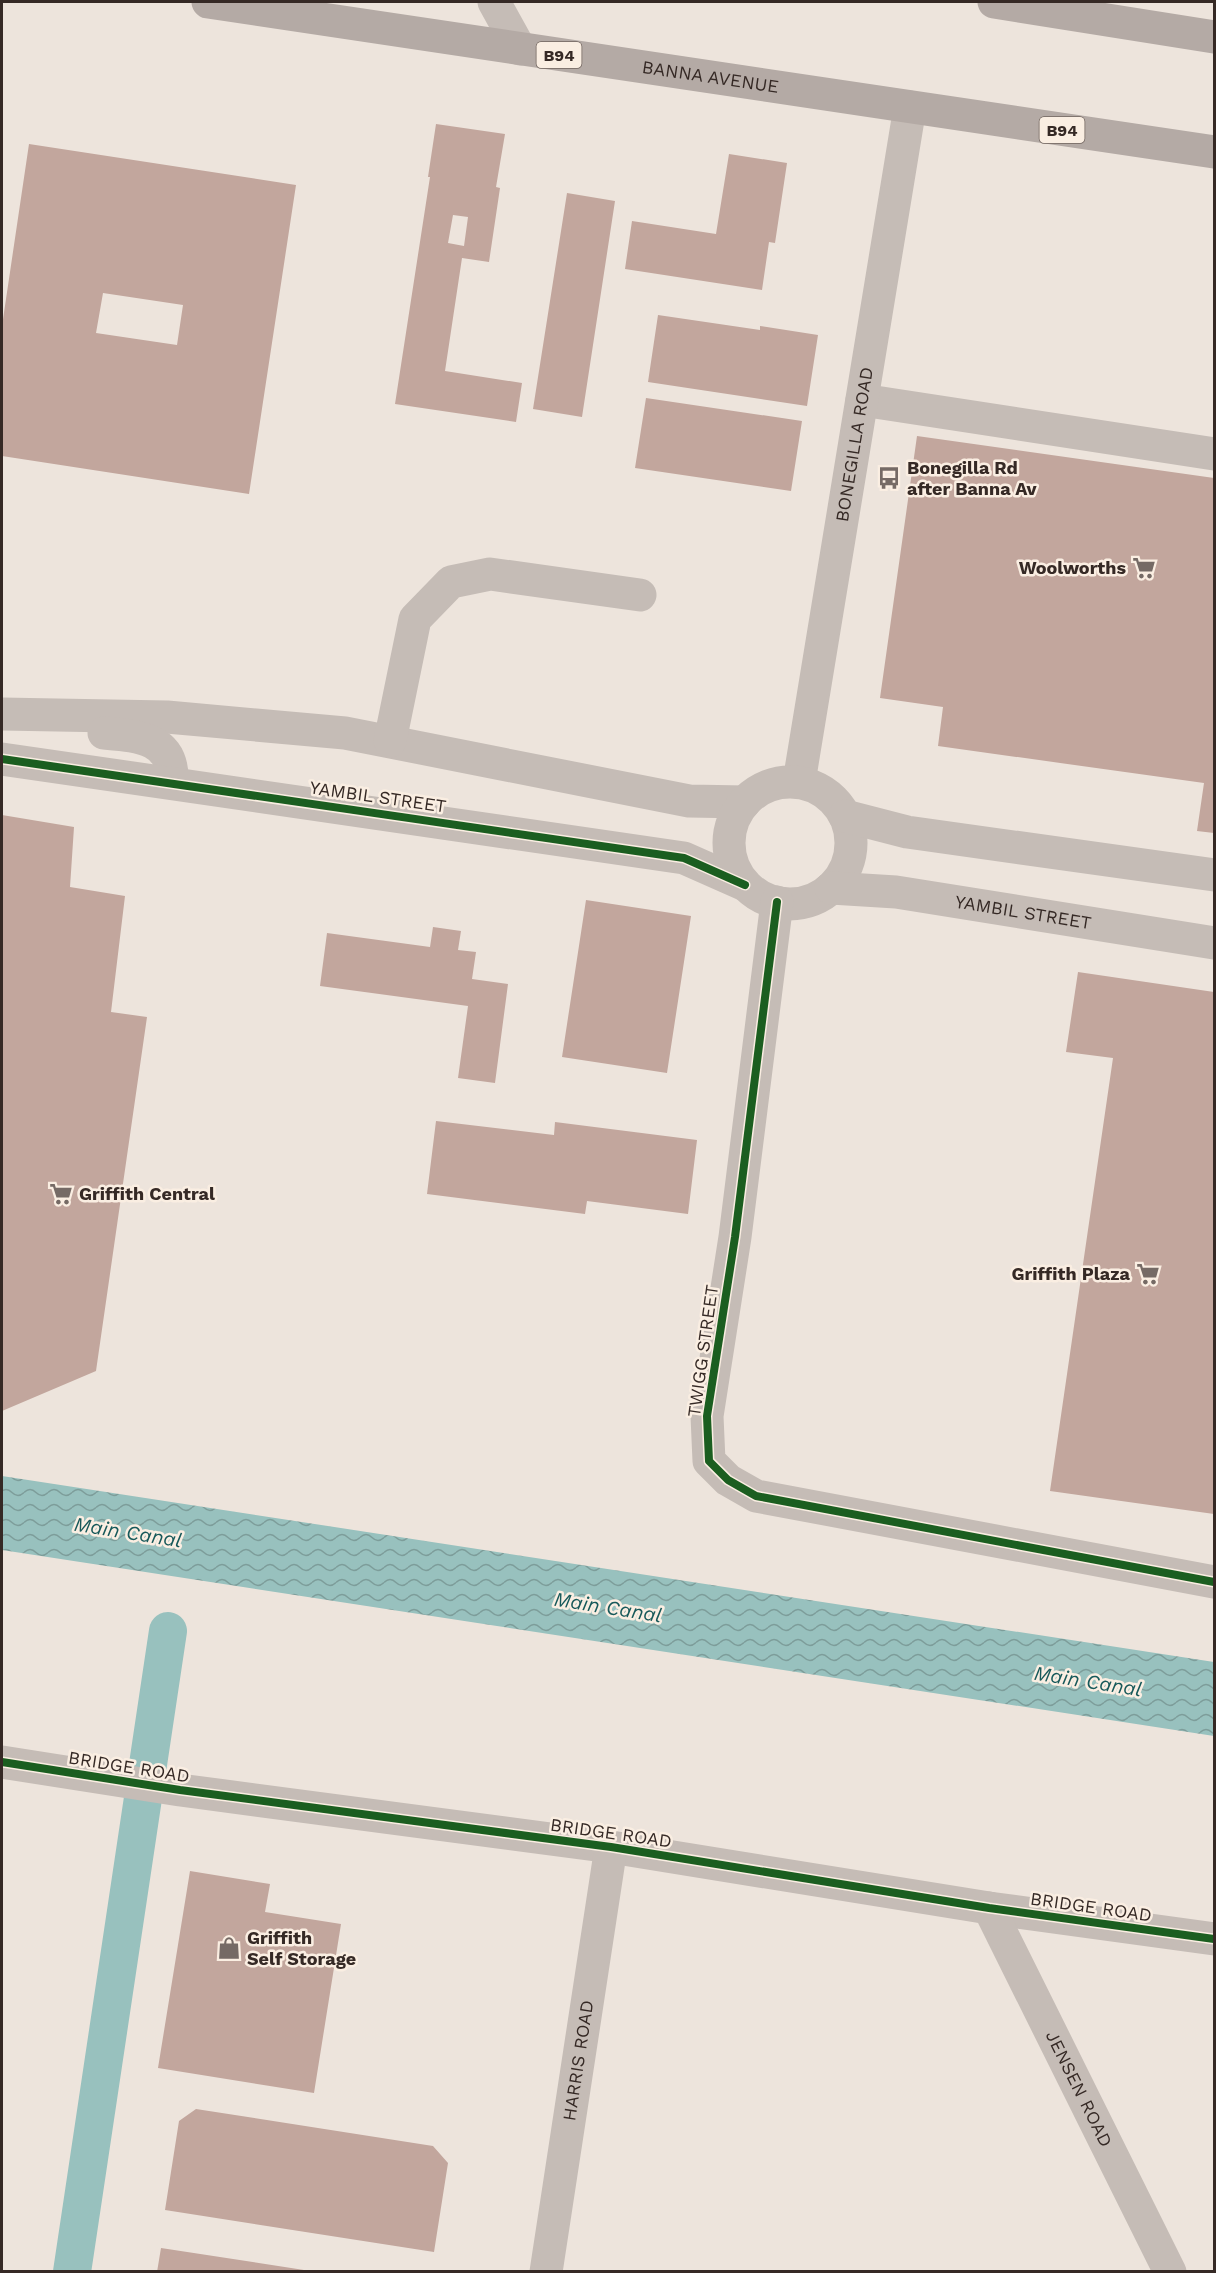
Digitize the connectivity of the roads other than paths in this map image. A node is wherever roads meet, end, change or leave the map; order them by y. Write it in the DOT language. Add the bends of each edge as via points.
graph roads {
  1 [pos="208,2"];
  2 [pos="494,2"];
  3 [pos="993,2"];
  4 [pos="1215,37"];
  5 [pos="520,49"];
  6 [pos="910,107"];
  7 [pos="1215,152"];
  8 [pos="862,400"];
  9 [pos="1215,454"];
  10 [pos="640,595"];
  11 [pos="2,714"];
  12 [pos="2,720"];
  13 [pos="390,741"];
  14 [pos="2,759"];
  15 [pos="172,782"];
  16 [pos="799,782"];
  17 [pos="745,802"];
  18 [pos="845,816"];
  19 [pos="1215,875"];
  20 [pos="745,885"];
  21 [pos="831,888"];
  22 [pos="777,902"];
  23 [pos="1215,943"];
  24 [pos="1215,1582"];
  25 [pos="2,1762"];
  26 [pos="611,1847"];
  27 [pos="989,1908"];
  28 [pos="1215,1940"];
  29 [pos="546,2271"];
  30 [pos="1170,2271"];
  1 -- 5 [label="main road, BANNA AVENUE / B94"];
  2 -- 5 [label="street"];
  3 -- 4 [label="main road"];
  5 -- 6 [label="main road, BANNA AVENUE / B94"];
  6 -- 7 [label="main road, BANNA AVENUE / B94"];
  6 -- 8 [label="street, BONEGILLA ROAD"];
  8 -- 9 [label="street"];
  8 -- 16 [label="street, BONEGILLA ROAD"];
  10 -- 13 [label="street" via="490,574 451,582 416,619"];
  11 -- 13 [label="street" via="166,717 345,733"];
  12 -- 15 [label="street" via="131,735 153,742 173,766"];
  13 -- 17 [label="street" via="689,801"];
  14 -- 15 [label="street, YAMBIL STREET"];
  15 -- 20 [label="street, YAMBIL STREET" via="684,858"];
  16 -- 17 [label="street" via="759,790"];
  16 -- 18 [label="street" via="834,800"];
  17 -- 20 [label="street" via="734,817 729,853"];
  18 -- 19 [label="street" via="907,832"];
  18 -- 21 [label="street" via="851,834 850,853 844,872"];
  20 -- 22 [label="street" via="759,896"];
  21 -- 22 [label="street" via="814,899"];
  21 -- 23 [label="street, YAMBIL STREET" via="896,892"];
  22 -- 24 [label="street, TWIGG STREET" via="735,1237 707,1416 709,1461 728,1480 756,1496"];
  25 -- 26 [label="street, BRIDGE ROAD" via="180,1791"];
  26 -- 27 [label="street, BRIDGE ROAD"];
  26 -- 29 [label="street, HARRIS ROAD"];
  27 -- 28 [label="street, BRIDGE ROAD"];
  27 -- 30 [label="street, JENSEN ROAD"];
}
